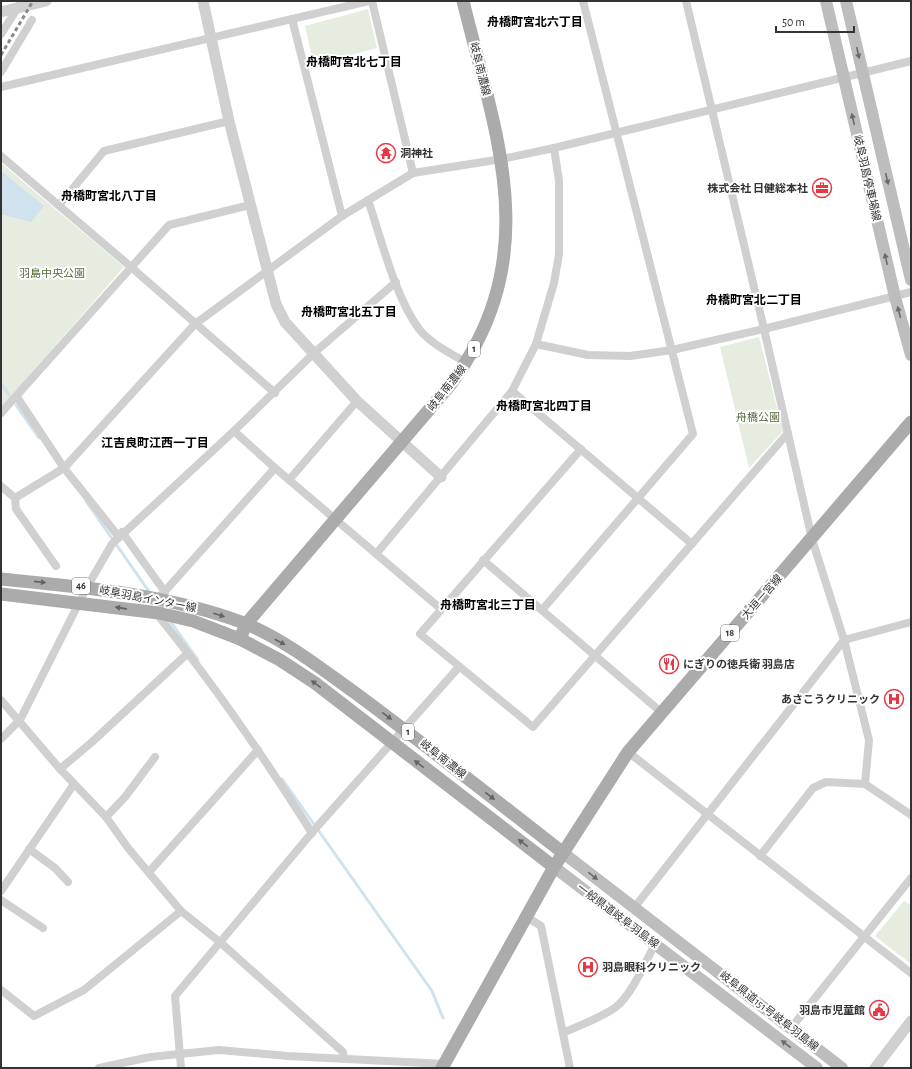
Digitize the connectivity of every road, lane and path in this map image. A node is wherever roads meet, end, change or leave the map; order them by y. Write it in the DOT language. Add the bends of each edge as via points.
graph roads {
  1 [pos="46,1"];
  2 [pos="203,1"];
  3 [pos="370,1"];
  4 [pos="463,1"];
  5 [pos="583,1"];
  6 [pos="686,1"];
  7 [pos="826,1"];
  8 [pos="846,1"];
  9 [pos="20,4"];
  10 [pos="1,12"];
  11 [pos="292,19"];
  12 [pos="32,20"];
  13 [pos="1,34"];
  14 [pos="210,38"];
  15 [pos="911,61"];
  16 [pos="1,72"];
  17 [pos="862,73"];
  18 [pos="844,77"];
  19 [pos="1,87"];
  20 [pos="712,109"];
  21 [pos="229,121"];
  22 [pos="616,134"];
  23 [pos="554,148"];
  24 [pos="1,156"];
  25 [pos="502,159"];
  26 [pos="413,173"];
  27 [pos="368,200"];
  28 [pos="59,205"];
  29 [pos="250,205"];
  30 [pos="342,216"];
  31 [pos="131,266"];
  32 [pos="267,272"];
  33 [pos="911,280"];
  34 [pos="396,282"];
  35 [pos="911,292"];
  36 [pos="895,297"];
  37 [pos="195,324"];
  38 [pos="764,329"];
  39 [pos="536,344"];
  40 [pos="672,350"];
  41 [pos="314,354"];
  42 [pos="911,355"];
  43 [pos="467,363"];
  44 [pos="512,391"];
  45 [pos="274,393"];
  46 [pos="17,397"];
  47 [pos="357,401"];
  48 [pos="1,413"];
  49 [pos="911,422"];
  50 [pos="234,431"];
  51 [pos="788,433"];
  52 [pos="402,442"];
  53 [pos="581,449"];
  54 [pos="64,468"];
  55 [pos="275,468"];
  56 [pos="441,478"];
  57 [pos="289,480"];
  58 [pos="1,486"];
  59 [pos="15,498"];
  60 [pos="639,499"];
  61 [pos="335,518"];
  62 [pos="117,538"];
  63 [pos="812,539"];
  64 [pos="692,544"];
  65 [pos="376,554"];
  66 [pos="483,560"];
  67 [pos="56,566"];
  68 [pos="1,579"];
  69 [pos="87,587"];
  70 [pos="1,594"];
  71 [pos="79,603"];
  72 [pos="159,604"];
  73 [pos="441,609"];
  74 [pos="542,610"];
  75 [pos="911,622"];
  76 [pos="246,624"];
  77 [pos="240,639"];
  78 [pos="844,640"];
  79 [pos="188,652"];
  80 [pos="596,656"];
  81 [pos="458,668"];
  82 [pos="1,700"];
  83 [pos="662,712"];
  84 [pos="20,720"];
  85 [pos="405,729"];
  86 [pos="1,739"];
  87 [pos="392,743"];
  88 [pos="258,750"];
  89 [pos="628,752"];
  90 [pos="155,757"];
  91 [pos="60,769"];
  92 [pos="74,784"];
  93 [pos="866,784"];
  94 [pos="708,815"];
  95 [pos="911,815"];
  96 [pos="106,817"];
  97 [pos="314,831"];
  98 [pos="29,849"];
  99 [pos="562,852"];
  100 [pos="760,856"];
  101 [pos="554,866"];
  102 [pos="150,872"];
  103 [pos="911,878"];
  104 [pos="68,882"];
  105 [pos="1,891"];
  106 [pos="1,900"];
  107 [pos="634,908"];
  108 [pos="181,911"];
  109 [pos="525,916"];
  110 [pos="43,928"];
  111 [pos="864,936"];
  112 [pos="220,943"];
  113 [pos="655,944"];
  114 [pos="911,973"];
  115 [pos="1,990"];
  116 [pos="911,1021"];
  117 [pos="791,1028"];
  118 [pos="563,1033"];
  119 [pos="180,1052"];
  120 [pos="344,1059"];
  121 [pos="443,1066"];
  122 [pos="98,1068"];
  123 [pos="180,1068"];
  124 [pos="570,1068"];
  125 [pos="817,1068"];
  126 [pos="842,1068"];
  127 [pos="875,1068"];
  1 -- 9 [label="street"];
  2 -- 14 [label="street"];
  3 -- 11 [label="street"];
  3 -- 26 [label="street"];
  4 -- 25 [label="main road, 岐阜南濃線 / 1"];
  5 -- 22 [label="street"];
  6 -- 20 [label="street"];
  7 -- 18 [label="main road, 岐阜羽島停車場線"];
  8 -- 17 [label="main road, 岐阜羽島停車場線, one-way"];
  9 -- 10 [label="street"];
  9 -- 13 [label="street"];
  11 -- 14 [label="street"];
  11 -- 30 [label="street"];
  12 -- 16 [label="street"];
  14 -- 19 [label="street"];
  14 -- 21 [label="street"];
  15 -- 17 [label="street"];
  17 -- 18 [label="street"];
  17 -- 33 [label="main road, 岐阜羽島停車場線, one-way"];
  18 -- 20 [label="street"];
  36 -- 18 [label="main road, 岐阜羽島停車場線, one-way"];
  20 -- 22 [label="street"];
  20 -- 38 [label="street"];
  21 -- 28 [label="street" via="104,151"];
  21 -- 29 [label="street"];
  22 -- 23 [label="street"];
  22 -- 40 [label="street"];
  23 -- 25 [label="street"];
  23 -- 39 [label="street" via="558,181 559,254 554,283"];
  24 -- 28 [label="street"];
  25 -- 26 [label="street"];
  25 -- 43 [label="main road, 岐阜南濃線 / 1" via="507,207 505,257 493,304"];
  26 -- 27 [label="street"];
  27 -- 30 [label="street"];
  27 -- 34 [label="street"];
  28 -- 31 [label="street"];
  29 -- 31 [label="street" via="169,225"];
  29 -- 32 [label="street"];
  30 -- 32 [label="street"];
  31 -- 37 [label="street"];
  31 -- 46 [label="street"];
  32 -- 37 [label="street"];
  32 -- 41 [label="street" via="276,304 285,322"];
  34 -- 41 [label="street"];
  34 -- 43 [label="street" via="411,316 420,329 432,342"];
  35 -- 36 [label="street"];
  36 -- 38 [label="street"];
  42 -- 36 [label="main road, 岐阜羽島停車場線, one-way"];
  37 -- 45 [label="street"];
  37 -- 54 [label="street"];
  38 -- 40 [label="street"];
  38 -- 51 [label="street"];
  39 -- 40 [label="street" via="588,355 630,356"];
  39 -- 44 [label="street"];
  40 -- 60 [label="street" via="693,434"];
  41 -- 45 [label="street"];
  41 -- 47 [label="street"];
  43 -- 52 [label="main road, 岐阜南濃線 / 1"];
  44 -- 53 [label="street"];
  44 -- 56 [label="street"];
  45 -- 50 [label="street"];
  46 -- 48 [label="street"];
  46 -- 54 [label="street"];
  47 -- 52 [label="street"];
  47 -- 57 [label="street"];
  49 -- 63 [label="main road, 大垣一宮線 / 18"];
  50 -- 55 [label="street"];
  50 -- 62 [label="street"];
  51 -- 63 [label="street"];
  51 -- 64 [label="street"];
  52 -- 56 [label="street"];
  52 -- 61 [label="main road, 岐阜南濃線 / 1"];
  53 -- 60 [label="street"];
  53 -- 66 [label="street"];
  54 -- 59 [label="street"];
  54 -- 62 [label="street"];
  55 -- 57 [label="street"];
  55 -- 72 [label="street"];
  56 -- 65 [label="street"];
  57 -- 61 [label="street"];
  58 -- 59 [label="street"];
  59 -- 67 [label="street" via="16,509"];
  60 -- 64 [label="street"];
  60 -- 74 [label="street"];
  61 -- 65 [label="street"];
  61 -- 76 [label="main road, 岐阜南濃線 / 1"];
  62 -- 69 [label="street"];
  62 -- 72 [label="street"];
  63 -- 78 [label="street"];
  63 -- 83 [label="main road, 大垣一宮線 / 18"];
  64 -- 80 [label="street"];
  65 -- 73 [label="street"];
  66 -- 73 [label="street"];
  66 -- 74 [label="street"];
  68 -- 69 [label="main road, 岐阜羽島インター線 / 46, one-way"];
  69 -- 71 [label="street"];
  69 -- 72 [label="main road, 岐阜羽島インター線 / 46"];
  70 -- 71 [label="main road, 岐阜羽島インター線 / 46"];
  72 -- 71 [label="main road, 岐阜羽島インター線 / 46, one-way"];
  71 -- 84 [label="street"];
  72 -- 76 [label="main road, 岐阜羽島インター線 / 46, one-way" via="193,607"];
  72 -- 77 [label="main road, 岐阜羽島インター線 / 46" via="193,621"];
  72 -- 79 [label="street"];
  73 -- 81 [label="street" via="420,634"];
  74 -- 80 [label="street"];
  75 -- 78 [label="street"];
  76 -- 77 [label="main road, 岐阜南濃線 / 1"];
  76 -- 85 [label="main road, 岐阜南濃線 / 1, one-way" via="324,670"];
  87 -- 77 [label="main road, 岐阜南濃線 / 1, one-way" via="310,680 280,660"];
  78 -- 93 [label="street" via="869,740"];
  78 -- 94 [label="street"];
  79 -- 88 [label="street"];
  79 -- 91 [label="street"];
  80 -- 81 [label="street" via="533,727"];
  80 -- 83 [label="street"];
  81 -- 85 [label="street"];
  82 -- 84 [label="street"];
  83 -- 89 [label="main road, 大垣一宮線 / 18"];
  84 -- 86 [label="street"];
  84 -- 91 [label="street"];
  85 -- 87 [label="street"];
  85 -- 99 [label="main road, 岐阜南濃線 / 1, one-way"];
  87 -- 97 [label="street"];
  101 -- 87 [label="main road, 岐阜南濃線 / 1, one-way"];
  88 -- 97 [label="street"];
  88 -- 102 [label="street"];
  89 -- 94 [label="street"];
  89 -- 99 [label="main road, 大垣一宮線 / 18"];
  90 -- 96 [label="street" via="125,797"];
  91 -- 92 [label="street"];
  92 -- 96 [label="street"];
  92 -- 98 [label="street"];
  93 -- 95 [label="street"];
  93 -- 100 [label="street" via="826,782 813,788"];
  94 -- 100 [label="street"];
  94 -- 107 [label="street"];
  96 -- 102 [label="street" via="128,848"];
  97 -- 112 [label="street"];
  98 -- 104 [label="street" via="55,868"];
  98 -- 105 [label="street"];
  99 -- 101 [label="main road"];
  99 -- 107 [label="main road, 岐阜県道151号岐阜羽島線, one-way"];
  100 -- 111 [label="street"];
  101 -- 109 [label="main road"];
  101 -- 113 [label="main road, 一般県道岐阜羽島線"];
  102 -- 108 [label="street"];
  103 -- 111 [label="street"];
  106 -- 110 [label="street"];
  107 -- 117 [label="main road, 岐阜県道151号岐阜羽島線"];
  108 -- 112 [label="street"];
  108 -- 115 [label="street" via="84,990 34,1016"];
  109 -- 118 [label="street" via="541,926"];
  109 -- 121 [label="main road"];
  111 -- 114 [label="street"];
  111 -- 117 [label="street"];
  112 -- 119 [label="street" via="175,996"];
  112 -- 120 [label="street" via="343,1052"];
  113 -- 118 [label="street" via="626,996 616,1006"];
  125 -- 113 [label="main road, 一般県道岐阜羽島線, one-way"];
  116 -- 127 [label="street"];
  117 -- 126 [label="main road, 岐阜県道151号岐阜羽島線"];
  118 -- 124 [label="street"];
  119 -- 120 [label="street" via="219,1050"];
  119 -- 122 [label="street"];
  119 -- 123 [label="street"];
  120 -- 121 [label="street"];
}
